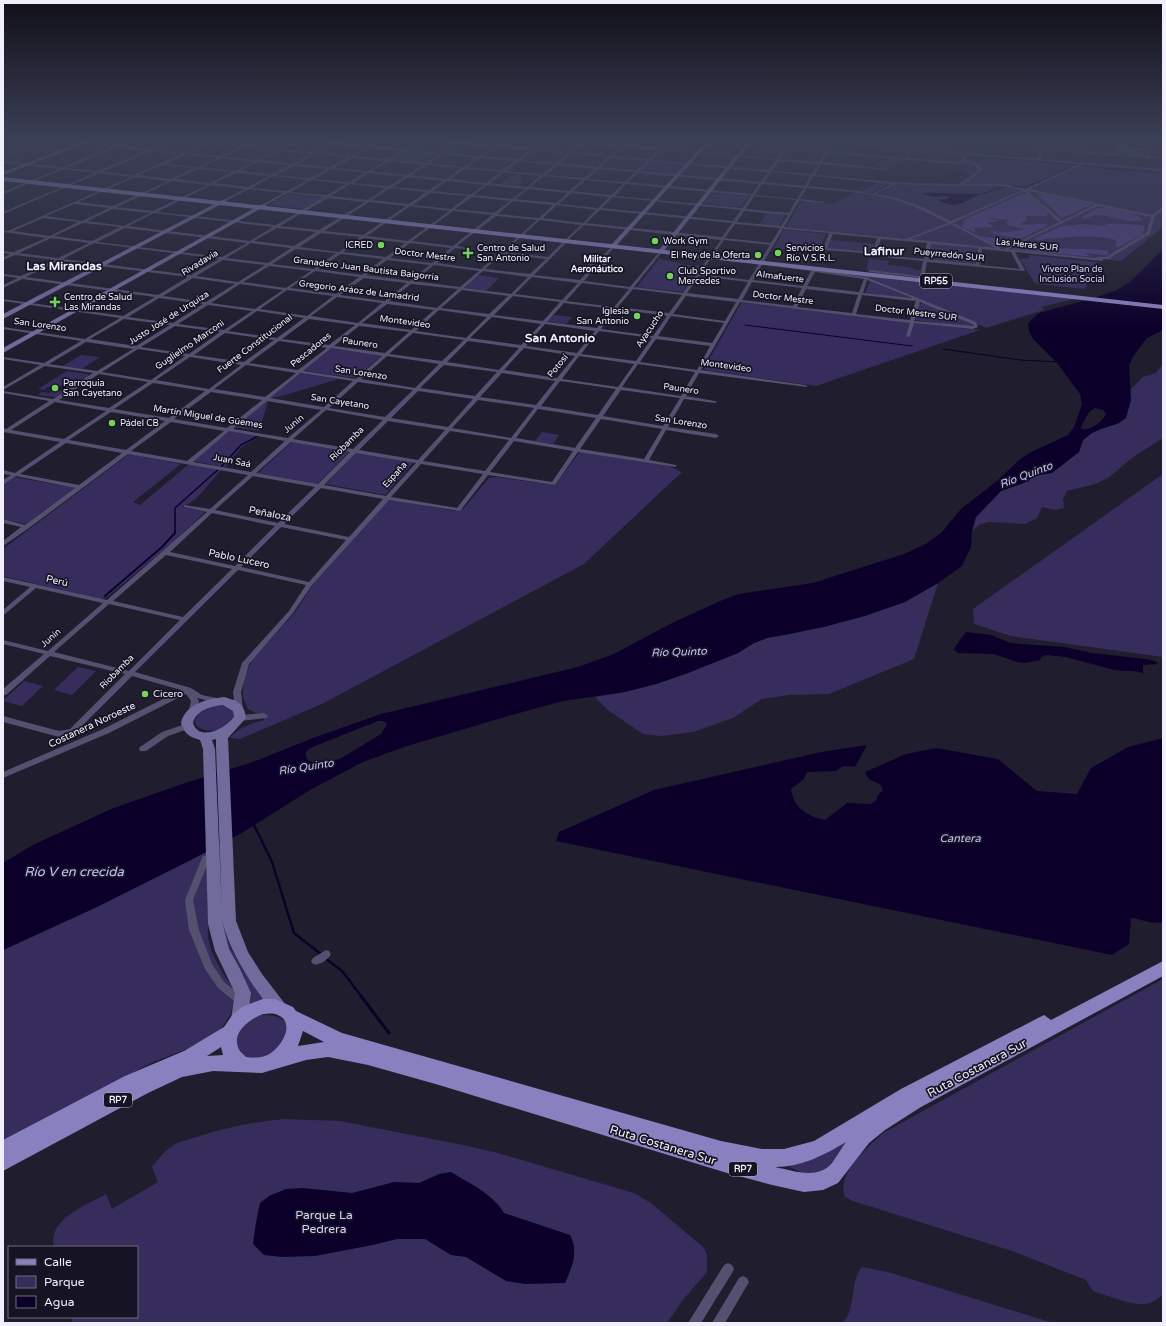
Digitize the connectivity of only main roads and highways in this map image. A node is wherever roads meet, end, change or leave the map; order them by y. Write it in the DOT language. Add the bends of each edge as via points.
graph roads {
  1 [pos="241,204"];
  2 [pos="1163,306"];
  3 [pos="1163,959"];
  4 [pos="1163,968"];
  5 [pos="286,1012"];
  6 [pos="234,1026"];
  7 [pos="275,1061"];
  8 [pos="241,1064"];
  9 [pos="3,1150"];
  10 [pos="3,1162"];
  1 -- 2 [label="main road, RP55"];
  3 -- 5 [label="main road, Ruta Costanera Sur / RP7" via="907,1095 819,1148 784,1158 762,1158 721,1150 339,1040"];
  4 -- 7 [label="main road, Ruta Costanera Sur / RP7" via="885,1118 855,1145 838,1171 830,1178 812,1183 753,1172 368,1057 328,1049"];
  5 -- 6 [label="main road, Ruta Costanera Sur / RP7" via="271,1006 259,1008 248,1012"];
  5 -- 7 [label="main road" via="294,1024 295,1034 291,1044"];
  6 -- 8 [label="main road" via="228,1042 229,1051"];
  6 -- 9 [label="main road, Ruta Costanera Sur / RP7" via="207,1048 131,1082"];
  7 -- 8 [label="main road, Ruta Costanera Sur / RP7" via="258,1066"];
  8 -- 10 [label="main road, Ruta Costanera Sur / RP7" via="200,1065 174,1072"];
}
